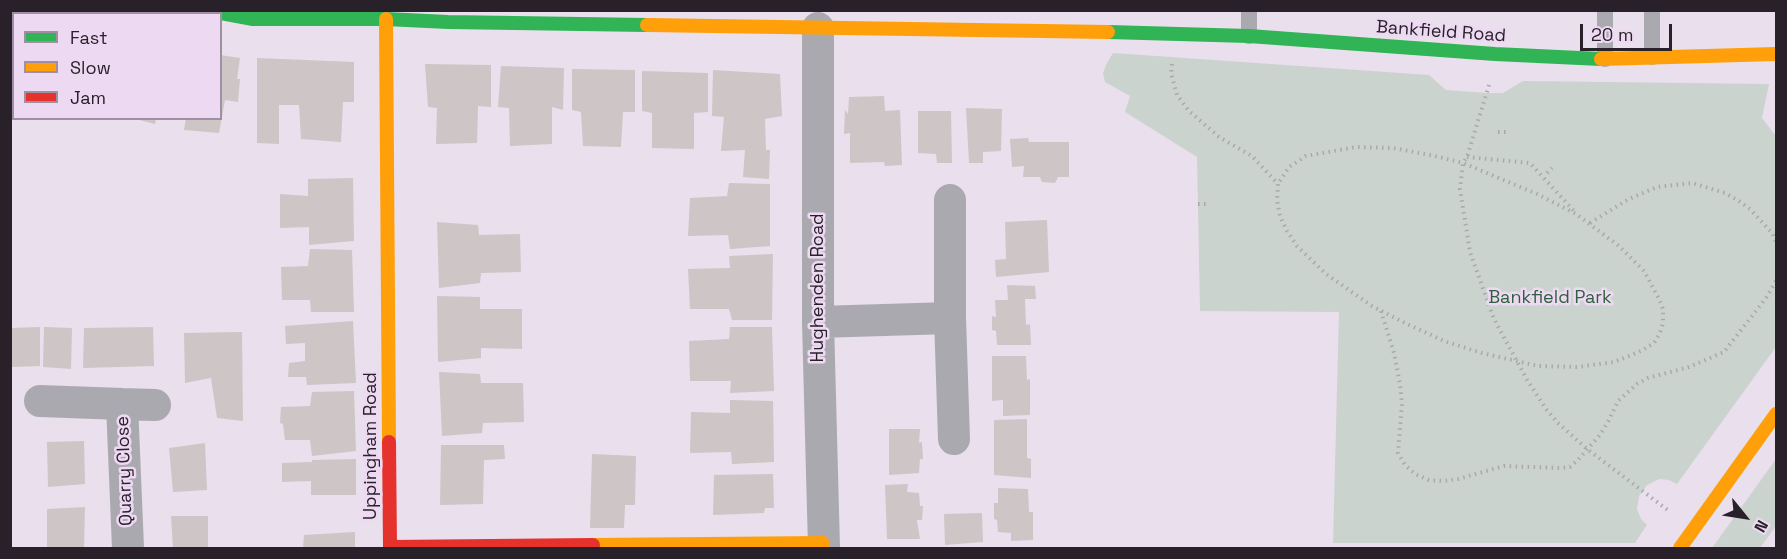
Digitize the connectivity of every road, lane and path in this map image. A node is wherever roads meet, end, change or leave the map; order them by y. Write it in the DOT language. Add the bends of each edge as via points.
graph roads {
  1 [pos="1249,10"];
  2 [pos="1605,10"];
  3 [pos="1652,10"];
  4 [pos="222,13"];
  5 [pos="386,19"];
  6 [pos="818,19"];
  7 [pos="1174,33"];
  8 [pos="1249,36"];
  9 [pos="1495,54"];
  10 [pos="1776,54"];
  11 [pos="1652,57"];
  12 [pos="1605,59"];
  13 [pos="1498,132"];
  14 [pos="1507,132"];
  15 [pos="1467,157"];
  16 [pos="1463,163"];
  17 [pos="1552,168"];
  18 [pos="1547,172"];
  19 [pos="1278,184"];
  20 [pos="950,200"];
  21 [pos="1198,204"];
  22 [pos="1207,204"];
  23 [pos="1576,214"];
  24 [pos="1590,223"];
  25 [pos="1776,243"];
  26 [pos="1776,281"];
  27 [pos="1381,310"];
  28 [pos="950,318"];
  29 [pos="818,322"];
  30 [pos="1518,361"];
  31 [pos="40,401"];
  32 [pos="122,404"];
  33 [pos="154,405"];
  34 [pos="1776,414"];
  35 [pos="954,439"];
  36 [pos="1587,448"];
  37 [pos="1694,530"];
  38 [pos="823,546"];
  39 [pos="128,549"];
  40 [pos="1680,549"];
  1 -- 8 [label="lane"];
  2 -- 12 [label="lane"];
  3 -- 11 [label="lane"];
  4 -- 5 [label="street, Bankfield Road" via="253,19"];
  5 -- 6 [label="street, Bankfield Road"];
  5 -- 38 [label="street, Uppingham Road" via="390,547"];
  6 -- 7 [label="street, Bankfield Road"];
  6 -- 29 [label="street, Hughenden Road"];
  7 -- 8 [label="street, Bankfield Road"];
  7 -- 19 [label="path" via="1171,73 1177,95 1204,126 1252,156"];
  8 -- 9 [label="street, Bankfield Road"];
  9 -- 12 [label="street, Bankfield Road"];
  9 -- 15 [label="path" via="1488,93"];
  10 -- 11 [label="street, Bankfield Road"];
  11 -- 12 [label="street, Bankfield Road"];
  13 -- 14 [label="path"];
  15 -- 16 [label="path"];
  15 -- 23 [label="path" via="1530,163"];
  16 -- 19 [label="path" via="1392,148 1356,147 1306,156 1289,167"];
  16 -- 23 [label="path"];
  16 -- 30 [label="path" via="1460,189 1470,252 1494,319"];
  17 -- 18 [label="path"];
  19 -- 27 [label="path" via="1280,216 1297,246 1326,274"];
  20 -- 28 [label="street"];
  21 -- 22 [label="path"];
  23 -- 24 [label="path"];
  24 -- 25 [label="path" via="1657,187 1692,183 1725,193 1744,205 1773,234"];
  24 -- 30 [label="path" via="1644,271 1662,309 1660,333 1654,343 1629,358 1596,366 1558,368"];
  26 -- 36 [label="path" via="1724,352 1637,384 1618,401 1610,420"];
  27 -- 30 [label="path" via="1444,341"];
  27 -- 36 [label="path" via="1400,384 1398,453 1415,474 1443,481 1504,466 1560,468 1570,466"];
  28 -- 29 [label="street"];
  28 -- 35 [label="street"];
  29 -- 38 [label="street, Hughenden Road"];
  30 -- 36 [label="path" via="1546,409"];
  31 -- 32 [label="street, Quarry Close"];
  32 -- 33 [label="street"];
  32 -- 39 [label="street, Quarry Close"];
  34 -- 37 [label="street"];
  36 -- 37 [label="path"];
  37 -- 40 [label="street"];
}
